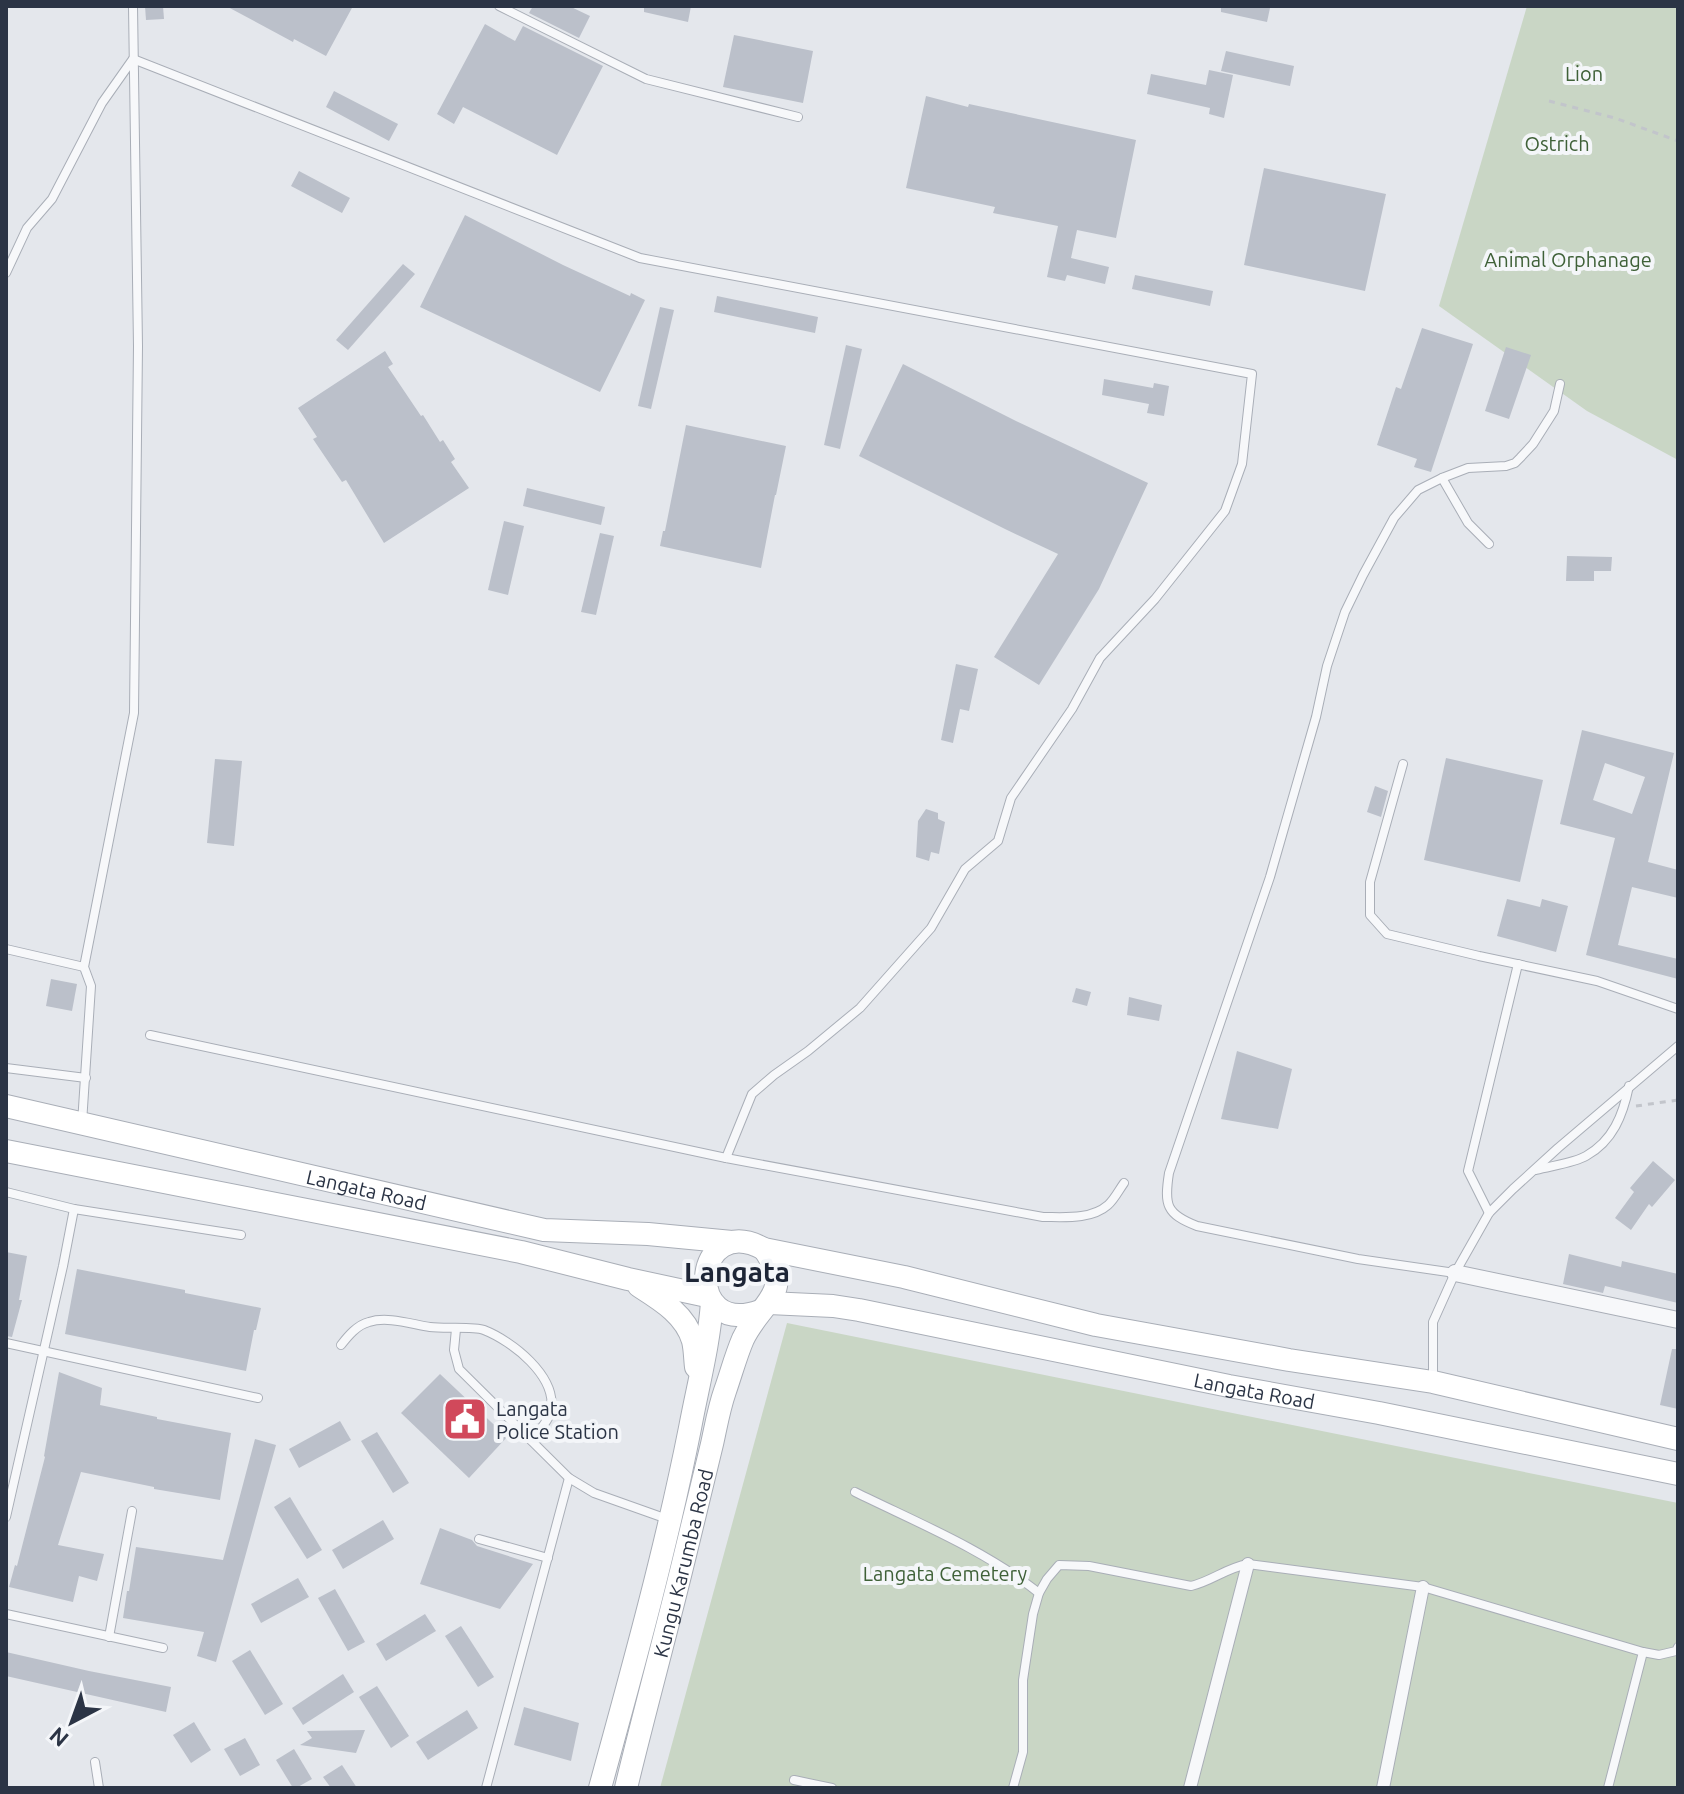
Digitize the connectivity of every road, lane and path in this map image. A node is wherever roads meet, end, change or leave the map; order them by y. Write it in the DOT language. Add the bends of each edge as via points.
graph roads {
  1 [pos="133,6"];
  2 [pos="499,6"];
  3 [pos="133,59"];
  4 [pos="1549,101"];
  5 [pos="798,117"];
  6 [pos="1678,141"];
  7 [pos="6,273"];
  8 [pos="1560,384"];
  9 [pos="1442,478"];
  10 [pos="1489,544"];
  11 [pos="1403,764"];
  12 [pos="6,949"];
  13 [pos="1518,964"];
  14 [pos="84,967"];
  15 [pos="1678,1009"];
  16 [pos="150,1035"];
  17 [pos="1678,1046"];
  18 [pos="6,1068"];
  19 [pos="86,1078"];
  20 [pos="1629,1086"];
  21 [pos="1678,1100"];
  22 [pos="6,1106"];
  23 [pos="1624,1108"];
  24 [pos="82,1124"];
  25 [pos="6,1151"];
  26 [pos="726,1158"];
  27 [pos="1535,1170"];
  28 [pos="1124,1183"];
  29 [pos="6,1192"];
  30 [pos="74,1209"];
  31 [pos="1489,1213"];
  32 [pos="241,1235"];
  33 [pos="732,1242"];
  34 [pos="764,1249"];
  35 [pos="1455,1273"];
  36 [pos="628,1279"];
  37 [pos="710,1299"];
  38 [pos="764,1307"];
  39 [pos="1678,1320"];
  40 [pos="456,1329"];
  41 [pos="6,1343"];
  42 [pos="341,1345"];
  43 [pos="43,1351"];
  44 [pos="1433,1382"];
  45 [pos="698,1383"];
  46 [pos="258,1398"];
  47 [pos="1678,1439"];
  48 [pos="532,1441"];
  49 [pos="1678,1474"];
  50 [pos="569,1478"];
  51 [pos="10,1479"];
  52 [pos="855,1492"];
  53 [pos="132,1511"];
  54 [pos="6,1517"];
  55 [pos="671,1520"];
  56 [pos="479,1539"];
  57 [pos="548,1558"];
  58 [pos="1248,1564"];
  59 [pos="1423,1587"];
  60 [pos="1039,1593"];
  61 [pos="6,1614"];
  62 [pos="109,1637"];
  63 [pos="1678,1647"];
  64 [pos="163,1648"];
  65 [pos="1643,1652"];
  66 [pos="95,1762"];
  67 [pos="794,1780"];
  68 [pos="99,1788"];
  69 [pos="486,1788"];
  70 [pos="600,1788"];
  71 [pos="626,1788"];
  72 [pos="832,1788"];
  73 [pos="1013,1788"];
  74 [pos="1190,1788"];
  75 [pos="1383,1788"];
  76 [pos="1608,1788"];
  1 -- 3 [label="lane"];
  2 -- 5 [label="lane" via="646,79"];
  3 -- 7 [label="lane" via="102,103 52,199 27,228"];
  3 -- 14 [label="lane" via="138,346 134,713"];
  3 -- 26 [label="lane" via="640,258 1252,374 1242,464 1225,511 1100,658 1011,798 998,841 965,869 931,928 860,1008 752,1094"];
  4 -- 6 [label="path"];
  8 -- 9 [label="lane" via="1554,411 1515,463 1468,468"];
  9 -- 10 [label="lane" via="1468,523"];
  9 -- 35 [label="lane" via="1418,490 1394,518 1345,612 1270,877 1165,1194 1176,1215 1197,1226"];
  11 -- 13 [label="lane" via="1370,882 1370,915 1387,934"];
  12 -- 14 [label="lane"];
  13 -- 15 [label="lane" via="1597,981"];
  13 -- 31 [label="lane" via="1468,1171"];
  14 -- 19 [label="lane" via="91,986"];
  16 -- 26 [label="lane"];
  17 -- 20 [label="lane"];
  18 -- 19 [label="lane"];
  19 -- 24 [label="lane"];
  20 -- 23 [label="lane"];
  20 -- 27 [label="lane"];
  21 -- 23 [label="path"];
  22 -- 24 [label="main road, Langata Road"];
  23 -- 27 [label="lane" via="1611,1135 1585,1157"];
  24 -- 33 [label="main road, Langata Road" via="544,1230"];
  25 -- 36 [label="main road, Langata Road" via="521,1252"];
  26 -- 28 [label="lane" via="1043,1217 1096,1212 1109,1205"];
  27 -- 31 [label="lane"];
  29 -- 30 [label="lane"];
  30 -- 32 [label="lane"];
  30 -- 43 [label="lane"];
  31 -- 35 [label="lane"];
  33 -- 34 [label="main road" via="747,1241"];
  33 -- 37 [label="main road" via="711,1257 704,1282"];
  34 -- 38 [label="main road" via="773,1261 777,1283"];
  34 -- 44 [label="main road, Langata Road" via="1096,1325"];
  35 -- 39 [label="street"];
  35 -- 44 [label="lane" via="1433,1322"];
  36 -- 37 [label="main road, Langata Road"];
  36 -- 45 [label="main road" via="680,1316 693,1339"];
  37 -- 38 [label="main road" via="734,1315 747,1316"];
  37 -- 45 [label="main road" via="707,1353"];
  38 -- 49 [label="main road, Langata Road" via="833,1306"];
  38 -- 71 [label="main road, Kungu Karumba Road" via="744,1338 721,1404"];
  40 -- 42 [label="lane" via="371,1321"];
  40 -- 48 [label="lane" via="459,1369"];
  40 -- 48 [label="lane" via="482,1329 513,1345 540,1371 549,1389 551,1412"];
  41 -- 43 [label="lane"];
  43 -- 46 [label="lane"];
  43 -- 51 [label="lane"];
  44 -- 47 [label="main road, Langata Road"];
  45 -- 55 [label="main road"];
  48 -- 50 [label="lane"];
  50 -- 55 [label="lane" via="594,1493"];
  50 -- 57 [label="lane"];
  51 -- 54 [label="lane"];
  52 -- 60 [label="lane" via="979,1552"];
  53 -- 62 [label="lane"];
  55 -- 70 [label="main road"];
  56 -- 57 [label="lane"];
  57 -- 69 [label="lane"];
  58 -- 59 [label="lane"];
  58 -- 60 [label="lane" via="1191,1586 1059,1565"];
  58 -- 74 [label="street"];
  59 -- 65 [label="lane"];
  59 -- 75 [label="street"];
  60 -- 73 [label="lane" via="1023,1680 1023,1752"];
  61 -- 62 [label="lane"];
  62 -- 64 [label="lane"];
  63 -- 65 [label="lane" via="1659,1655"];
  65 -- 76 [label="lane"];
  66 -- 68 [label="lane"];
  67 -- 72 [label="lane"];
}
